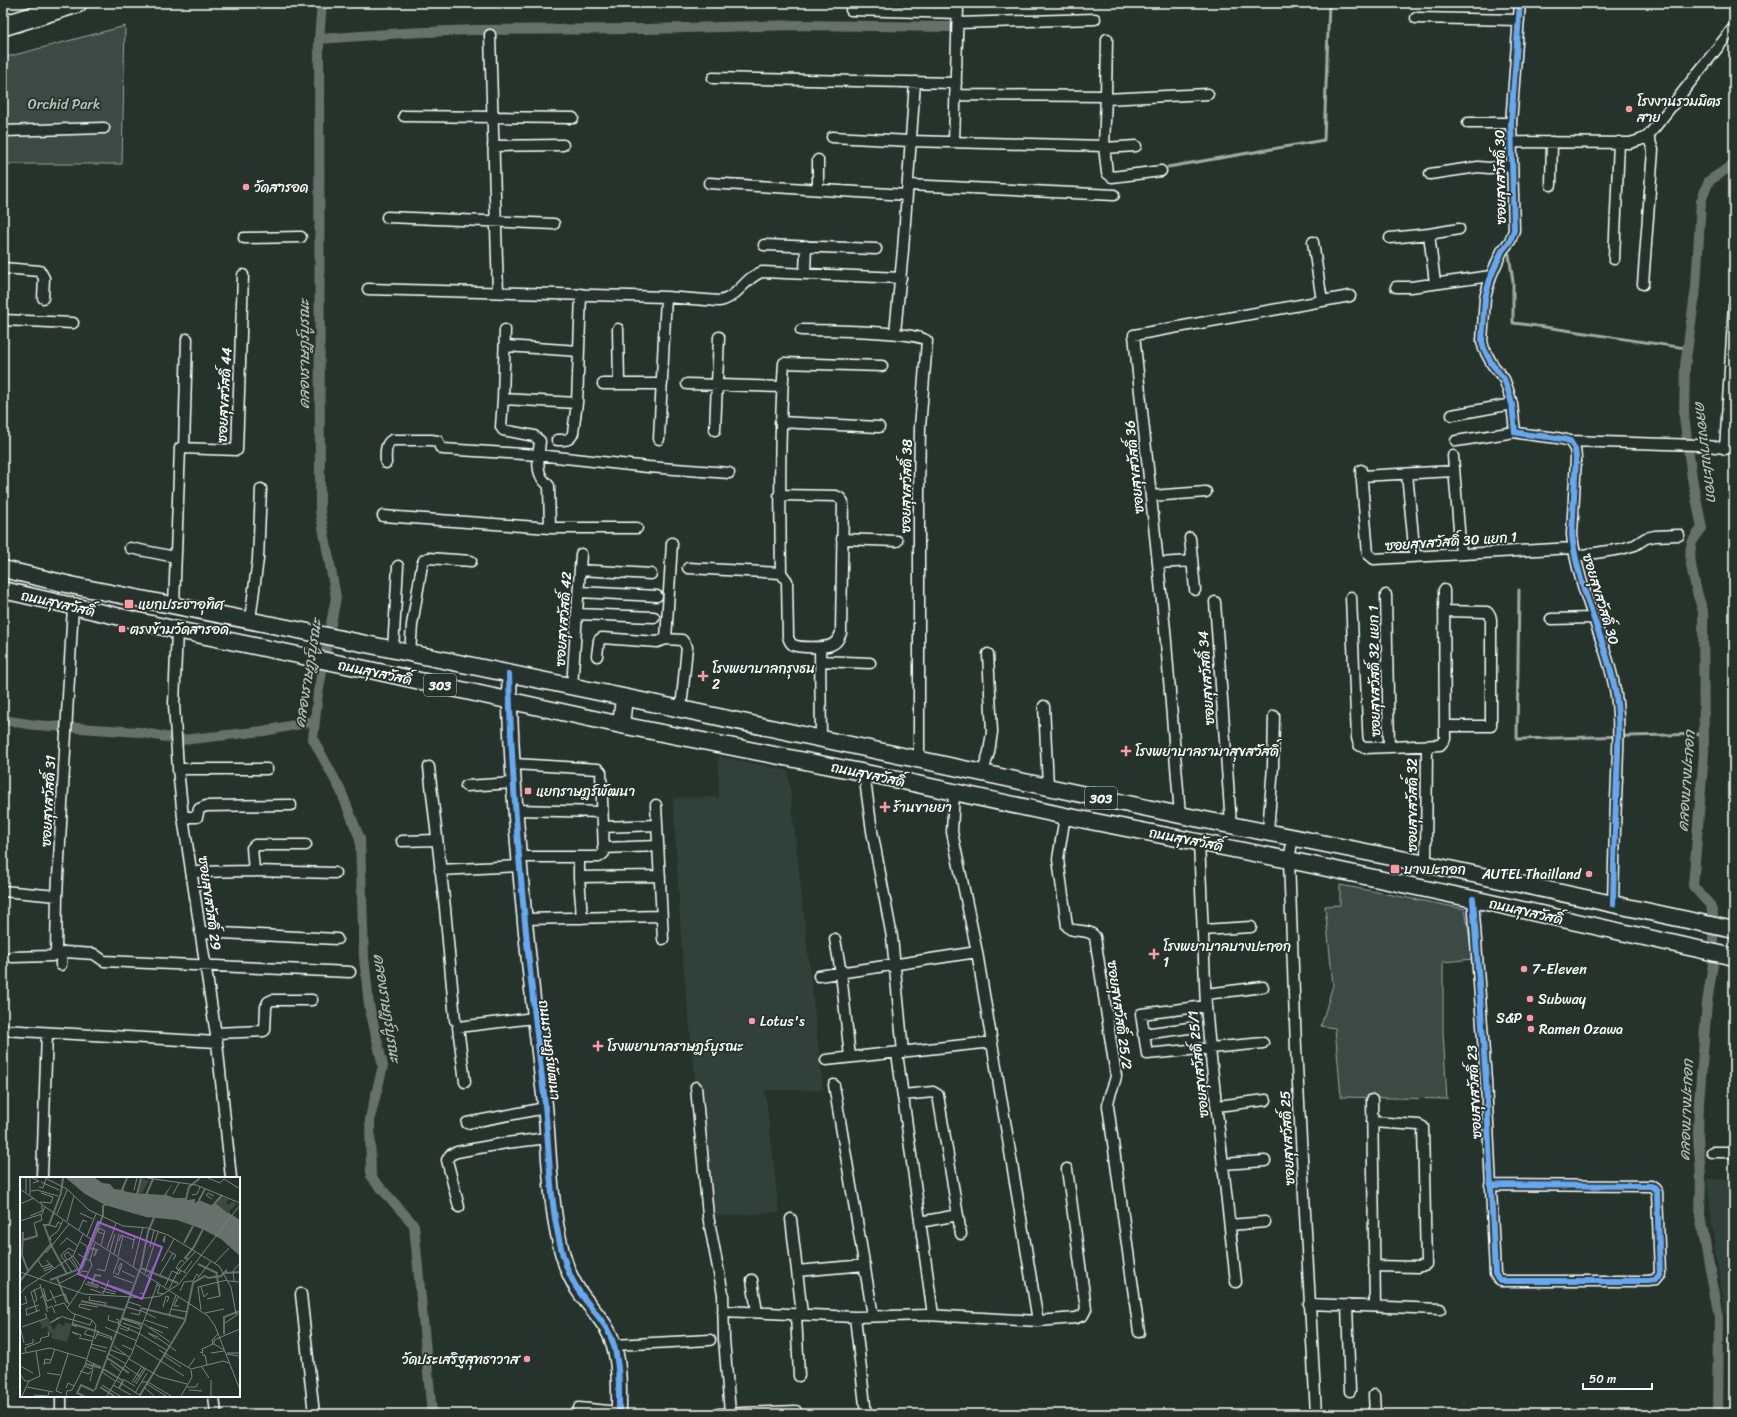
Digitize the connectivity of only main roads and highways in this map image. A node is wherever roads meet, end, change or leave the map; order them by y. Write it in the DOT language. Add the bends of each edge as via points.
graph roads {
  1 [pos="33,3"];
  2 [pos="77,3"];
  3 [pos="3,12"];
  4 [pos="3,26"];
  5 [pos="3,569"];
  6 [pos="3,590"];
  7 [pos="624,698"];
  8 [pos="621,725"];
  9 [pos="1727,928"];
  10 [pos="1727,956"];
  1 -- 3 [label="highway"];
  2 -- 4 [label="highway"];
  5 -- 7 [label="main road, ถนนสุขสวัสดิ์ / 303" via="75,586"];
  6 -- 8 [label="main road, ถนนสุขสวัสดิ์ / 303"];
  7 -- 8 [label="main road"];
  7 -- 9 [label="main road, ถนนสุขสวัสดิ์ / 303" via="983,772 1180,816 1231,824"];
  8 -- 10 [label="main road, ถนนสุขสวัสดิ์ / 303" via="1289,860"];
}
